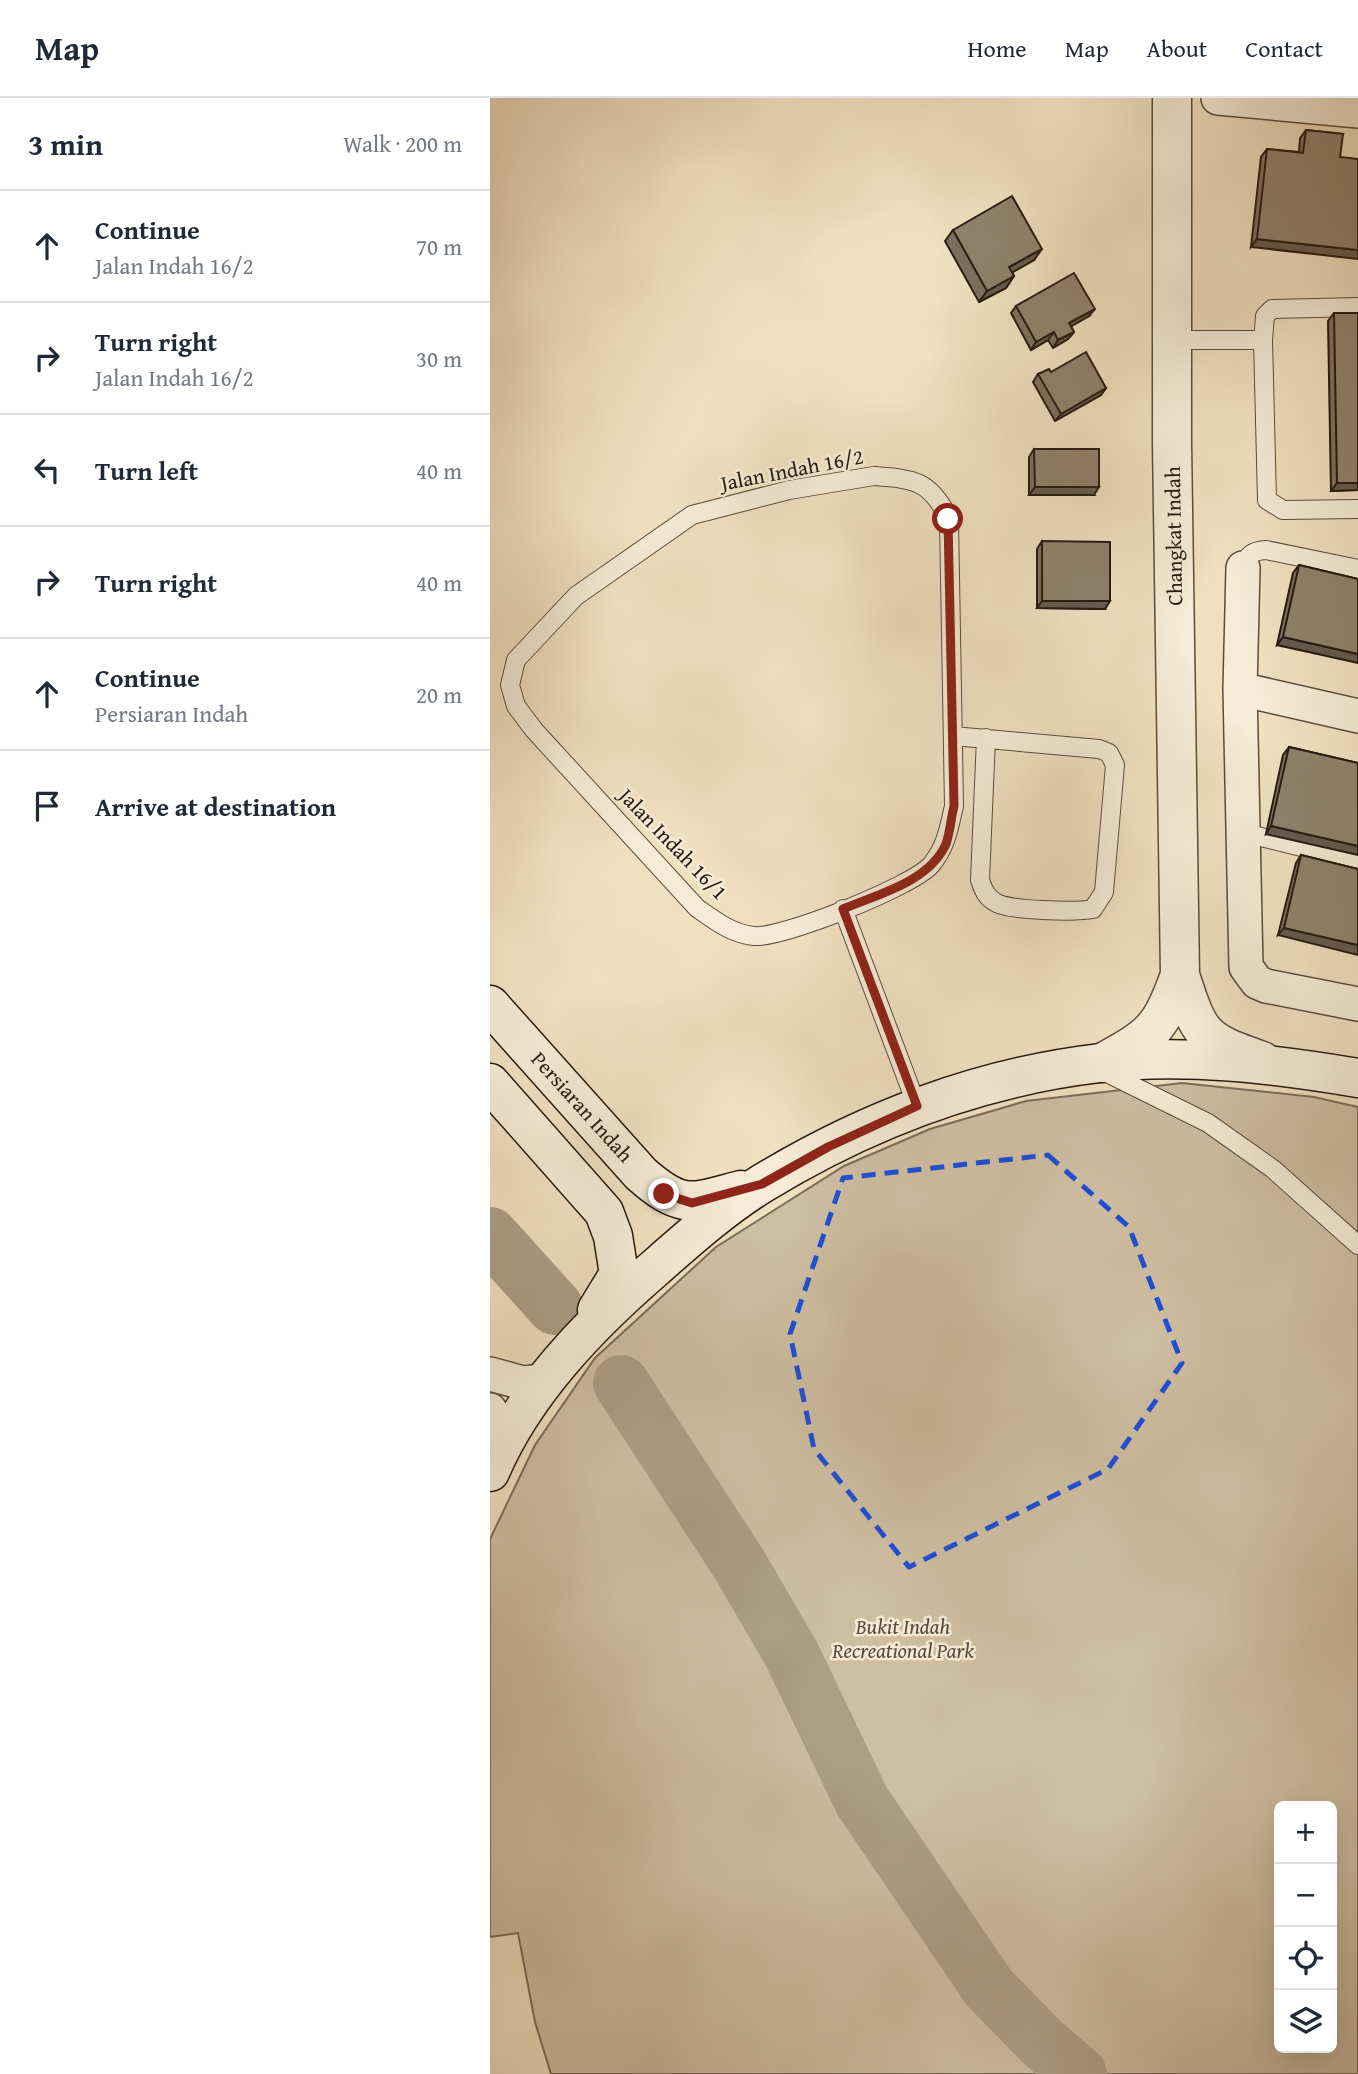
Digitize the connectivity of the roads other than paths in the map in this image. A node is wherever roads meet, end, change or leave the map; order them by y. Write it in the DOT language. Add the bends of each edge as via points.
graph roads {
  1 [pos="1172,98"];
  2 [pos="1218,98"];
  3 [pos="1358,111"];
  4 [pos="1358,307"];
  5 [pos="1263,340"];
  6 [pos="1171,341"];
  7 [pos="1358,509"];
  8 [pos="1243,568"];
  9 [pos="1358,569"];
  10 [pos="1240,689"];
  11 [pos="1358,716"];
  12 [pos="534,730"];
  13 [pos="953,736"];
  14 [pos="986,738"];
  15 [pos="1241,832"];
  16 [pos="1358,861"];
  17 [pos="843,909"];
  18 [pos="1180,975"];
  19 [pos="490,1004"];
  20 [pos="1358,1004"];
  21 [pos="1095,1064"];
  22 [pos="1269,1064"];
  23 [pos="1358,1079"];
  24 [pos="490,1083"];
  25 [pos="917,1106"];
  26 [pos="762,1184"];
  27 [pos="1358,1245"];
  28 [pos="579,1338"];
  29 [pos="490,1374"];
  30 [pos="547,1380"];
  31 [pos="498,1422"];
  32 [pos="490,1472"];
  1 -- 6 [label="main road, Changkat Indah"];
  2 -- 3 [label="street"];
  4 -- 5 [label="lane" via="1272,309 1265,316"];
  5 -- 6 [label="lane"];
  5 -- 7 [label="lane" via="1267,500 1283,510"];
  6 -- 18 [label="main road, Changkat Indah"];
  8 -- 9 [label="lane" via="1246,557 1255,550 1266,550"];
  8 -- 10 [label="street"];
  10 -- 11 [label="street"];
  10 -- 15 [label="street"];
  12 -- 13 [label="lane, Jalan Indah 16/2" via="516,706 510,685 516,660 576,596 692,515 789,490 874,476 914,479 938,496 948,519"];
  12 -- 17 [label="lane, Jalan Indah 16/1" via="697,908 724,928 755,936"];
  13 -- 14 [label="lane"];
  13 -- 17 [label="lane, Jalan Indah 16/2" via="954,806 946,844 929,867 910,881"];
  14 -- 14 [label="lane" via="1109,753 1115,765 1104,892 1093,909 1075,912 997,904 985,893 980,880"];
  15 -- 16 [label="lane"];
  15 -- 20 [label="street" via="1245,957 1250,975 1266,986"];
  17 -- 25 [label="lane"];
  18 -- 21 [label="main road, Changkat Indah" via="1165,1016 1140,1042"];
  18 -- 22 [label="main road, Changkat Indah" via="1201,1029 1218,1045"];
  19 -- 26 [label="main road, Persiaran Indah" via="664,1194 692,1203"];
  21 -- 22 [label="main road" via="1184,1060"];
  21 -- 25 [label="main road" via="1020,1077"];
  21 -- 27 [label="lane" via="1208,1123 1273,1168"];
  22 -- 23 [label="main road"];
  24 -- 28 [label="main road" via="604,1212 613,1236 619,1274"];
  25 -- 26 [label="main road"];
  26 -- 28 [label="main road" via="700,1229"];
  28 -- 30 [label="main road"];
  29 -- 30 [label="street" via="523,1383"];
  30 -- 31 [label="main road"];
  31 -- 32 [label="main road"];
}
